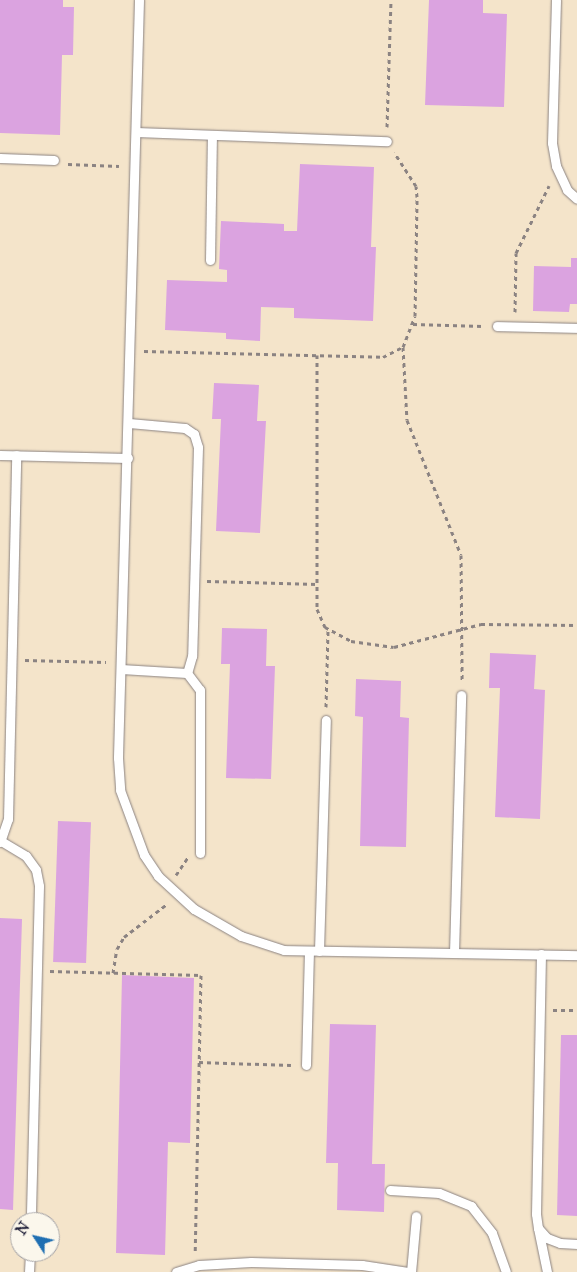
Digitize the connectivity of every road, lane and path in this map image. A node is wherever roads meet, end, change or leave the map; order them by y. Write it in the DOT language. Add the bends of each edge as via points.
graph roads {
  1 [pos="139,0"];
  2 [pos="391,0"];
  3 [pos="556,0"];
  4 [pos="136,132"];
  5 [pos="212,135"];
  6 [pos="387,141"];
  7 [pos="0,158"];
  8 [pos="54,160"];
  9 [pos="135,166"];
  10 [pos="558,170"];
  11 [pos="577,199"];
  12 [pos="210,260"];
  13 [pos="413,324"];
  14 [pos="497,326"];
  15 [pos="515,326"];
  16 [pos="577,328"];
  17 [pos="403,347"];
  18 [pos="131,351"];
  19 [pos="317,355"];
  20 [pos="129,423"];
  21 [pos="0,455"];
  22 [pos="16,455"];
  23 [pos="128,458"];
  24 [pos="194,580"];
  25 [pos="317,584"];
  26 [pos="577,625"];
  27 [pos="328,628"];
  28 [pos="462,629"];
  29 [pos="12,659"];
  30 [pos="121,666"];
  31 [pos="187,673"];
  32 [pos="461,696"];
  33 [pos="326,720"];
  34 [pos="1,842"];
  35 [pos="200,853"];
  36 [pos="171,890"];
  37 [pos="309,951"];
  38 [pos="319,951"];
  39 [pos="454,953"];
  40 [pos="541,954"];
  41 [pos="577,955"];
  42 [pos="37,971"];
  43 [pos="113,973"];
  44 [pos="540,1009"];
  45 [pos="577,1010"];
  46 [pos="199,1062"];
  47 [pos="306,1065"];
  48 [pos="390,1190"];
  49 [pos="30,1212"];
  50 [pos="416,1216"];
  51 [pos="538,1228"];
  52 [pos="577,1244"];
  53 [pos="195,1266"];
  54 [pos="176,1272"];
  55 [pos="410,1272"];
  56 [pos="506,1272"];
  57 [pos="547,1272"];
  1 -- 4 [label="lane"];
  2 -- 6 [label="path"];
  3 -- 10 [label="lane" via="552,142"];
  4 -- 5 [label="lane"];
  4 -- 9 [label="lane"];
  5 -- 6 [label="lane"];
  5 -- 12 [label="lane"];
  6 -- 13 [label="path" via="416,186"];
  7 -- 8 [label="lane"];
  8 -- 9 [label="path" via="62,164"];
  9 -- 18 [label="lane"];
  10 -- 11 [label="lane" via="567,190"];
  10 -- 15 [label="path" via="516,253"];
  13 -- 14 [label="path"];
  13 -- 17 [label="path"];
  14 -- 15 [label="lane"];
  15 -- 16 [label="lane"];
  17 -- 19 [label="path" via="383,357"];
  17 -- 28 [label="path" via="407,420 461,555"];
  18 -- 19 [label="path"];
  18 -- 20 [label="lane"];
  19 -- 25 [label="path"];
  20 -- 23 [label="lane"];
  20 -- 24 [label="lane" via="171,424 194,434 198,447"];
  21 -- 22 [label="lane"];
  22 -- 23 [label="lane"];
  22 -- 29 [label="lane"];
  23 -- 30 [label="lane"];
  24 -- 25 [label="path"];
  24 -- 31 [label="lane" via="192,656"];
  25 -- 27 [label="path" via="318,617"];
  26 -- 28 [label="path" via="481,624"];
  27 -- 28 [label="path" via="351,641 394,647"];
  27 -- 33 [label="path"];
  28 -- 32 [label="path"];
  29 -- 30 [label="path"];
  29 -- 34 [label="lane" via="8,819"];
  30 -- 31 [label="lane"];
  30 -- 36 [label="lane" via="120,790 144,855"];
  31 -- 35 [label="lane" via="200,690 202,706"];
  32 -- 39 [label="lane"];
  33 -- 38 [label="lane"];
  34 -- 42 [label="lane" via="26,856 36,870 39,886"];
  35 -- 36 [label="path" via="186,858"];
  36 -- 37 [label="lane" via="194,909 242,936 284,950"];
  36 -- 43 [label="path" via="166,906 124,937 116,949"];
  37 -- 38 [label="lane"];
  37 -- 47 [label="lane"];
  38 -- 39 [label="lane"];
  39 -- 40 [label="lane"];
  40 -- 41 [label="lane"];
  40 -- 44 [label="lane"];
  42 -- 43 [label="path"];
  42 -- 49 [label="lane"];
  43 -- 46 [label="path" via="201,975"];
  44 -- 45 [label="path"];
  44 -- 51 [label="lane"];
  46 -- 47 [label="path"];
  46 -- 53 [label="path"];
  48 -- 56 [label="lane" via="439,1193 470,1206 492,1233"];
  50 -- 55 [label="lane"];
  51 -- 52 [label="lane" via="554,1241"];
  51 -- 57 [label="lane"];
  53 -- 54 [label="lane"];
  53 -- 55 [label="lane" via="251,1262 362,1265"];
}
